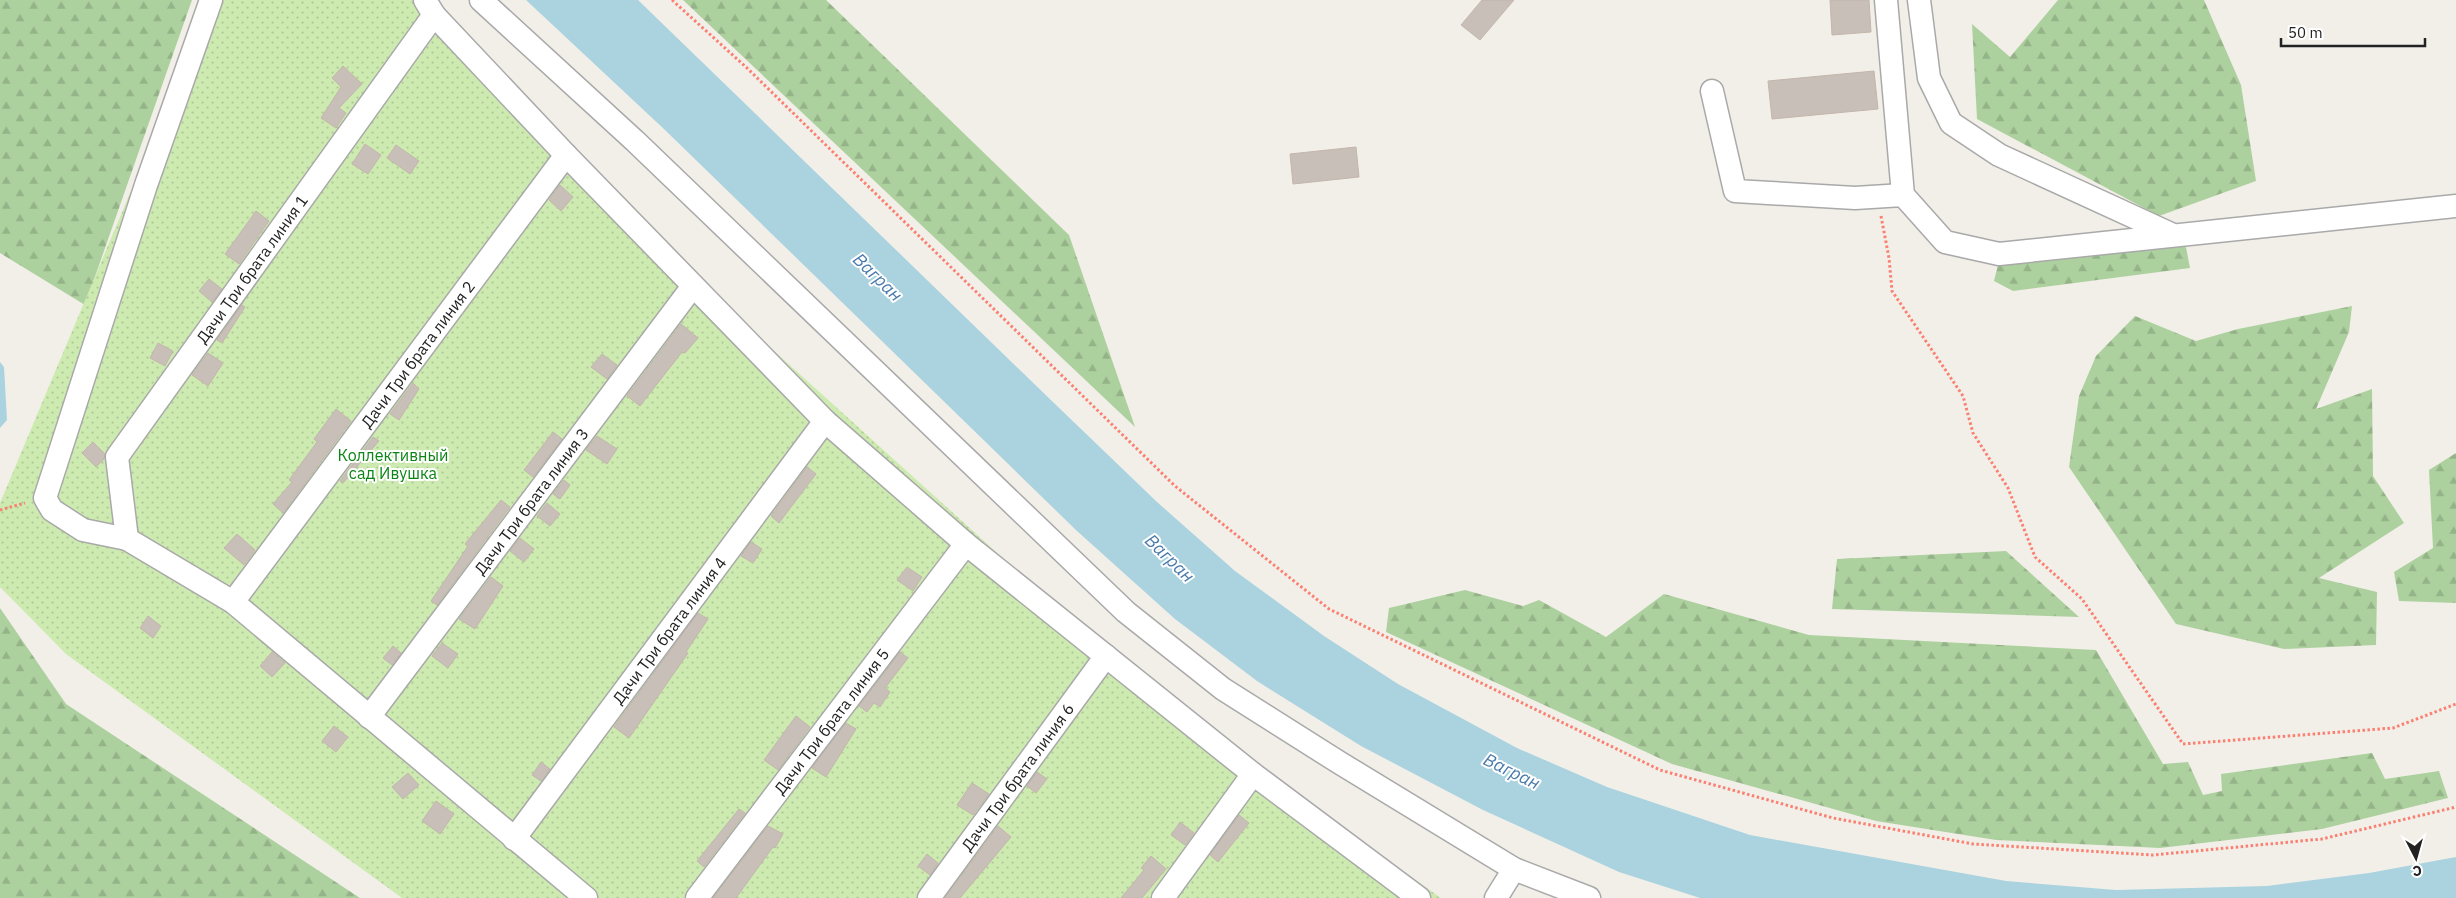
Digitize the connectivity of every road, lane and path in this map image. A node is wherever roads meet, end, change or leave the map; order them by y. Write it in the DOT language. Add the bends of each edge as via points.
graph roads {
  1 [pos="211,0"];
  2 [pos="481,0"];
  3 [pos="672,0"];
  4 [pos="1886,0"];
  5 [pos="1919,0"];
  6 [pos="430,7"];
  7 [pos="1712,91"];
  8 [pos="566,155"];
  9 [pos="1903,195"];
  10 [pos="2456,206"];
  11 [pos="2171,234"];
  12 [pos="693,286"];
  13 [pos="825,421"];
  14 [pos="45,498"];
  15 [pos="0,510"];
  16 [pos="127,539"];
  17 [pos="966,544"];
  18 [pos="233,602"];
  19 [pos="1106,656"];
  20 [pos="2456,704"];
  21 [pos="369,717"];
  22 [pos="1253,774"];
  23 [pos="2456,807"];
  24 [pos="514,839"];
  25 [pos="1514,869"];
  26 [pos="1393,890"];
  27 [pos="586,898"];
  28 [pos="697,898"];
  29 [pos="929,898"];
  30 [pos="1163,898"];
  31 [pos="1419,898"];
  32 [pos="1496,898"];
  33 [pos="1589,898"];
  1 -- 14 [label="street" via="146,185"];
  2 -- 25 [label="street" via="635,141 1126,612 1224,689"];
  3 -- 23 [label="path" via="747,68 1175,486 1329,609 1660,770 1833,818 1973,844 2153,855 2322,838"];
  4 -- 9 [label="street"];
  5 -- 11 [label="street" via="1929,78 1951,123 1999,155"];
  6 -- 8 [label="street"];
  6 -- 16 [label="street, Дачи Три брата линия 1" via="117,457"];
  7 -- 9 [label="street" via="1735,191 1855,198"];
  8 -- 12 [label="street"];
  8 -- 18 [label="street, Дачи Три брата линия 2"];
  9 -- 11 [label="street" via="1945,242 1999,254"];
  9 -- 20 [label="path" via="1880,212 1890,258 1892,292 1963,396 1974,433 2008,488 2035,557 2082,599 2183,744 2393,728"];
  10 -- 11 [label="street"];
  12 -- 13 [label="street"];
  12 -- 21 [label="street, Дачи Три брата линия 3"];
  13 -- 17 [label="street"];
  13 -- 24 [label="street, Дачи Три брата линия 4"];
  14 -- 15 [label="path"];
  14 -- 16 [label="street" via="52,510 83,530"];
  16 -- 18 [label="street"];
  17 -- 19 [label="street"];
  17 -- 28 [label="street, Дачи Три брата линия 5"];
  18 -- 21 [label="street"];
  19 -- 22 [label="street"];
  19 -- 29 [label="street, Дачи Три брата линия 6"];
  21 -- 24 [label="street"];
  22 -- 26 [label="street"];
  22 -- 30 [label="street"];
  24 -- 27 [label="street"];
  25 -- 32 [label="street"];
  25 -- 33 [label="street"];
  26 -- 31 [label="street"];
}
